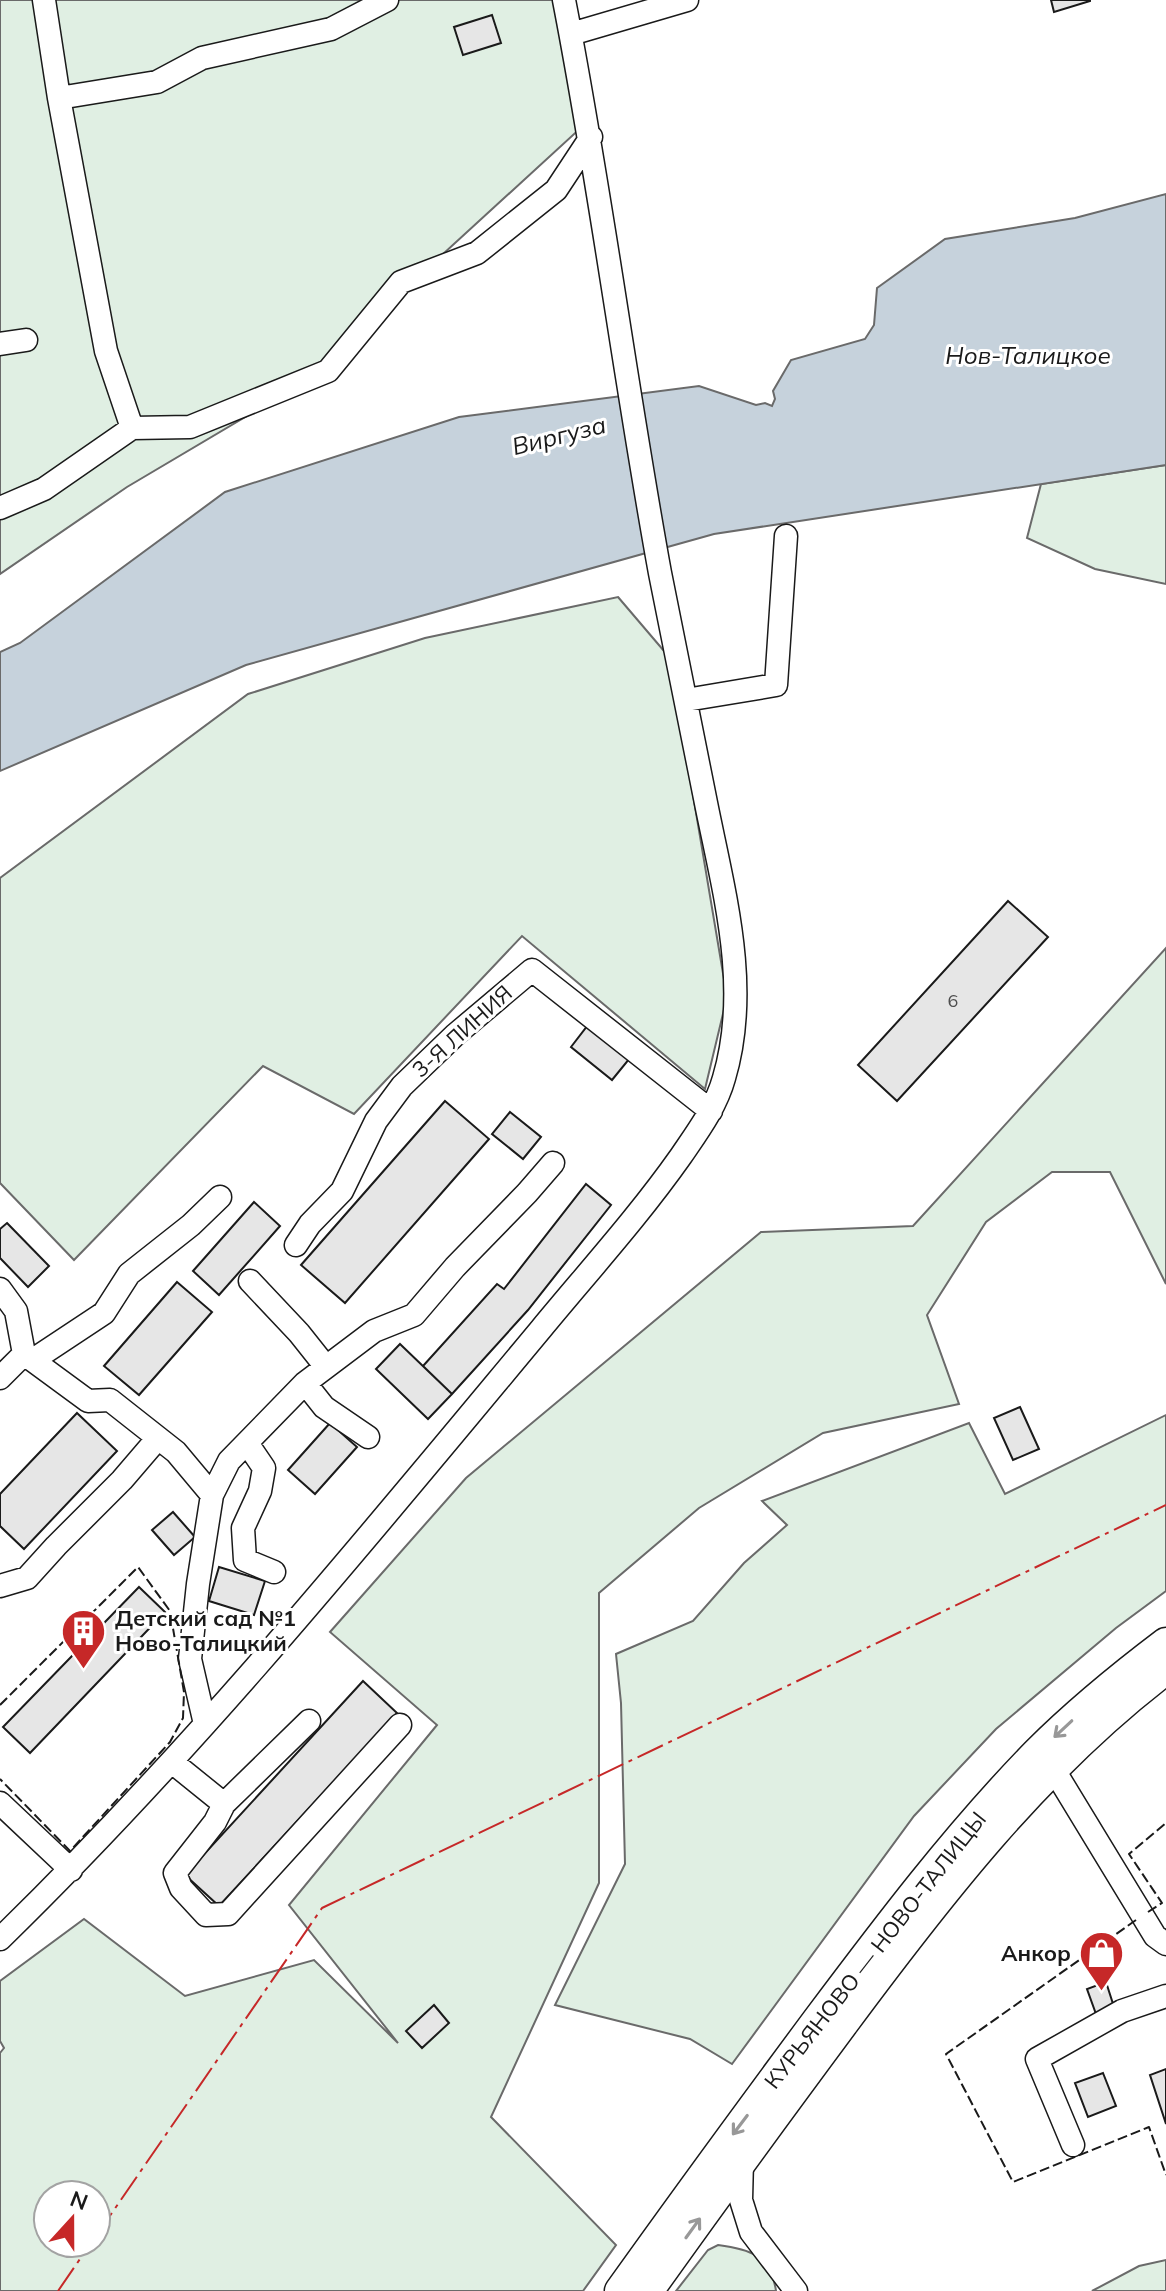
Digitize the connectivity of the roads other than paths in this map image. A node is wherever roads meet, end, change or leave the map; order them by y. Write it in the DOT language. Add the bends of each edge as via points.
graph roads {
  1 [pos="44,0"];
  2 [pos="387,0"];
  3 [pos="564,0"];
  4 [pos="687,0"];
  5 [pos="571,34"];
  6 [pos="59,98"];
  7 [pos="591,137"];
  8 [pos="26,340"];
  9 [pos="0,344"];
  10 [pos="132,428"];
  11 [pos="0,508"];
  12 [pos="786,536"];
  13 [pos="686,700"];
  14 [pos="711,1111"];
  15 [pos="553,1163"];
  16 [pos="220,1197"];
  17 [pos="296,1245"];
  18 [pos="250,1281"];
  19 [pos="0,1289"];
  20 [pos="28,1357"];
  21 [pos="326,1367"];
  22 [pos="0,1378"];
  23 [pos="305,1383"];
  24 [pos="368,1437"];
  25 [pos="158,1438"];
  26 [pos="247,1443"];
  27 [pos="212,1495"];
  28 [pos="274,1572"];
  29 [pos="0,1586"];
  30 [pos="1166,1643"];
  31 [pos="1166,1669"];
  32 [pos="309,1721"];
  33 [pos="205,1724"];
  34 [pos="400,1725"];
  35 [pos="172,1762"];
  36 [pos="1054,1770"];
  37 [pos="0,1803"];
  38 [pos="224,1804"];
  39 [pos="71,1870"];
  40 [pos="0,1939"];
  41 [pos="1166,1944"];
  42 [pos="1166,1996"];
  43 [pos="1073,2145"];
  44 [pos="742,2159"];
  45 [pos="620,2291"];
  46 [pos="648,2291"];
  47 [pos="796,2291"];
  1 -- 6 [label="street"];
  2 -- 6 [label="street" via="331,29 202,58 157,82"];
  3 -- 5 [label="street"];
  4 -- 5 [label="street"];
  5 -- 7 [label="street"];
  6 -- 10 [label="street" via="106,351"];
  7 -- 10 [label="street" via="556,190 477,253 401,282 328,371 190,427"];
  7 -- 13 [label="street" via="660,570"];
  8 -- 9 [label="street"];
  10 -- 11 [label="street" via="44,489"];
  12 -- 13 [label="street" via="776,685"];
  13 -- 14 [label="street" via="737,977 733,1035"];
  14 -- 17 [label="street, 3-Я ЛИНИЯ" via="532,970 402,1086 376,1121 342,1191"];
  14 -- 33 [label="street" via="659,1187"];
  15 -- 21 [label="street" via="414,1315 374,1331"];
  16 -- 20 [label="street" via="129,1274 104,1313"];
  18 -- 21 [label="street"];
  19 -- 20 [label="street" via="16,1311"];
  20 -- 22 [label="street"];
  20 -- 25 [label="street" via="88,1401 110,1400"];
  21 -- 23 [label="street"];
  23 -- 24 [label="street" via="324,1407"];
  23 -- 26 [label="street"];
  25 -- 27 [label="street"];
  25 -- 29 [label="street" via="27,1578"];
  26 -- 27 [label="street" via="229,1461"];
  26 -- 28 [label="street" via="264,1468 243,1528 245,1560"];
  27 -- 33 [label="street" via="190,1659"];
  30 -- 45 [label="main road, КУРЬЯНОВО — НОВО-ТАЛИЦЫ, one-way" via="1038,1752 970,1825 894,1918"];
  31 -- 36 [label="main road, КУРЬЯНОВО — НОВО-ТАЛИЦЫ"];
  32 -- 38 [label="street"];
  33 -- 35 [label="street"];
  34 -- 38 [label="street" via="228,1914 206,1915 181,1888 175,1873"];
  35 -- 38 [label="street"];
  35 -- 39 [label="street"];
  36 -- 41 [label="street" via="1155,1936"];
  36 -- 44 [label="main road, КУРЬЯНОВО — НОВО-ТАЛИЦЫ" via="985,1841 913,1929"];
  37 -- 39 [label="street"];
  39 -- 40 [label="street"];
  42 -- 43 [label="street" via="1122,2011 1037,2059"];
  46 -- 44 [label="main road, КУРЬЯНОВО — НОВО-ТАЛИЦЫ, one-way"];
  44 -- 47 [label="street" via="741,2200 751,2232"];
}
